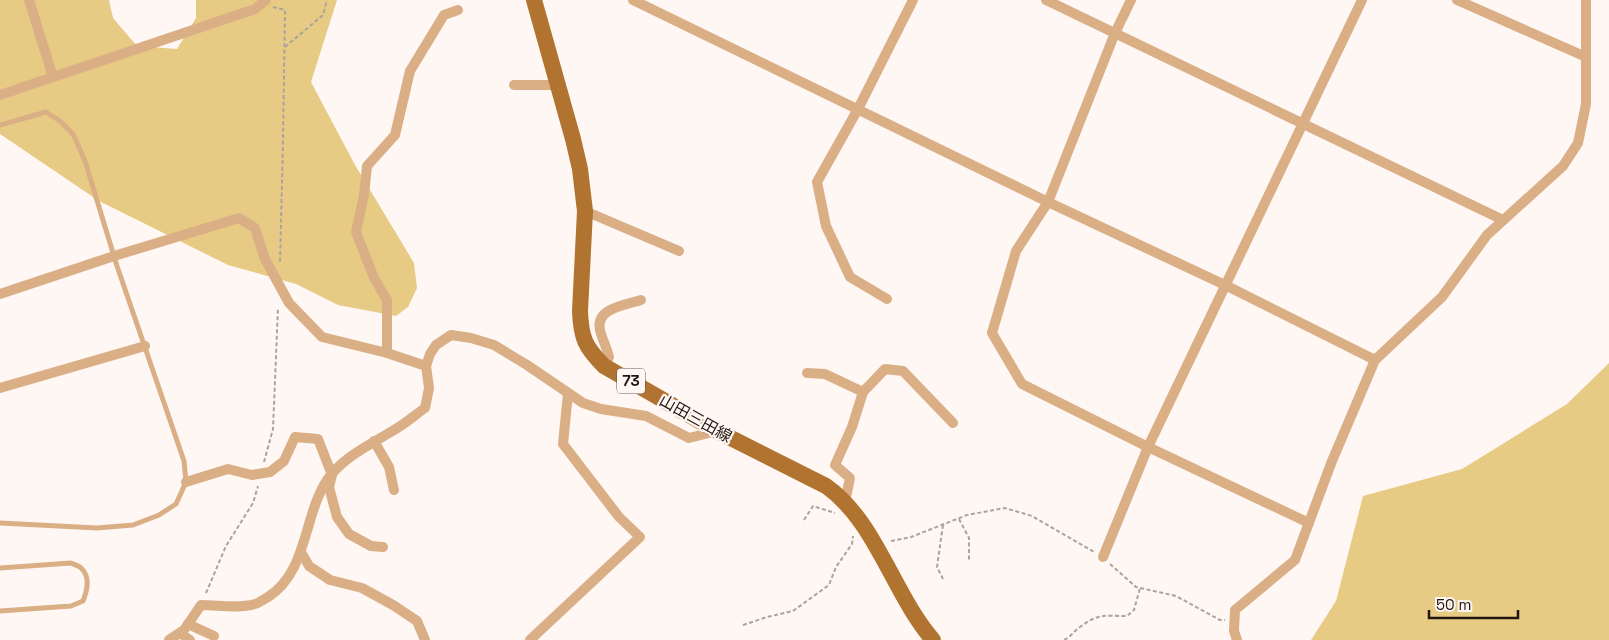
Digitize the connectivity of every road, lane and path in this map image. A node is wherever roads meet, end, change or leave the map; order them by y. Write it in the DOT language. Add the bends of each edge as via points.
graph roads {
  1 [pos="29,0"];
  2 [pos="327,0"];
  3 [pos="534,0"];
  4 [pos="633,0"];
  5 [pos="914,0"];
  6 [pos="1046,0"];
  7 [pos="1131,0"];
  8 [pos="1362,0"];
  9 [pos="1457,0"];
  10 [pos="1586,0"];
  11 [pos="263,2"];
  12 [pos="458,10"];
  13 [pos="1115,32"];
  14 [pos="284,47"];
  15 [pos="1586,58"];
  16 [pos="53,77"];
  17 [pos="514,85"];
  18 [pos="558,85"];
  19 [pos="0,95"];
  20 [pos="858,109"];
  21 [pos="1302,123"];
  22 [pos="0,125"];
  23 [pos="1048,202"];
  24 [pos="585,210"];
  25 [pos="1503,220"];
  26 [pos="679,252"];
  27 [pos="114,256"];
  28 [pos="280,269"];
  29 [pos="1225,285"];
  30 [pos="0,294"];
  31 [pos="887,299"];
  32 [pos="641,300"];
  33 [pos="278,308"];
  34 [pos="145,346"];
  35 [pos="387,353"];
  36 [pos="1375,360"];
  37 [pos="426,366"];
  38 [pos="604,366"];
  39 [pos="807,373"];
  40 [pos="0,388"];
  41 [pos="863,392"];
  42 [pos="568,393"];
  43 [pos="953,423"];
  44 [pos="717,431"];
  45 [pos="374,441"];
  46 [pos="1148,446"];
  47 [pos="263,466"];
  48 [pos="332,475"];
  49 [pos="186,482"];
  50 [pos="258,485"];
  51 [pos="394,490"];
  52 [pos="845,502"];
  53 [pos="959,519"];
  54 [pos="0,523"];
  55 [pos="1309,523"];
  56 [pos="943,525"];
  57 [pos="853,528"];
  58 [pos="383,547"];
  59 [pos="301,552"];
  60 [pos="1103,558"];
  61 [pos="969,562"];
  62 [pos="0,568"];
  63 [pos="943,579"];
  64 [pos="1140,588"];
  65 [pos="201,605"];
  66 [pos="0,611"];
  67 [pos="188,624"];
  68 [pos="743,624"];
  69 [pos="180,632"];
  70 [pos="214,636"];
  71 [pos="169,640"];
  72 [pos="190,640"];
  73 [pos="425,640"];
  74 [pos="530,640"];
  75 [pos="933,640"];
  76 [pos="1064,640"];
  77 [pos="1237,640"];
  1 -- 16 [label="street"];
  2 -- 14 [label="path" via="323,15"];
  3 -- 18 [label="main road, 山田三田線 / 73"];
  4 -- 20 [label="street"];
  5 -- 20 [label="street"];
  6 -- 13 [label="street"];
  7 -- 13 [label="street"];
  8 -- 21 [label="street"];
  9 -- 15 [label="street"];
  10 -- 15 [label="street"];
  11 -- 14 [label="path" via="285,10"];
  11 -- 16 [label="street" via="255,9"];
  12 -- 35 [label="street" via="444,15 410,72 394,135 368,166 356,232 374,278 387,300"];
  13 -- 21 [label="street"];
  13 -- 23 [label="street"];
  14 -- 28 [label="path"];
  15 -- 25 [label="street" via="1586,104 1578,143 1563,166"];
  16 -- 19 [label="street"];
  17 -- 18 [label="street"];
  18 -- 24 [label="main road, 山田三田線 / 73" via="577,154"];
  20 -- 23 [label="street"];
  20 -- 31 [label="street" via="817,182 826,226 850,277"];
  21 -- 25 [label="street"];
  21 -- 29 [label="street"];
  22 -- 27 [label="lane" via="46,112 73,134 85,161"];
  23 -- 29 [label="street"];
  23 -- 46 [label="street" via="1016,251 992,334 1022,384"];
  24 -- 26 [label="street"];
  24 -- 38 [label="main road, 山田三田線 / 73" via="580,327 591,353"];
  25 -- 36 [label="street" via="1487,235 1442,298"];
  27 -- 30 [label="street"];
  27 -- 34 [label="lane"];
  27 -- 35 [label="street" via="239,218 256,228 265,259 289,303 322,337"];
  29 -- 36 [label="street"];
  29 -- 46 [label="street"];
  32 -- 38 [label="street" via="604,313 599,328 609,357"];
  33 -- 47 [label="path" via="273,428"];
  34 -- 40 [label="street"];
  34 -- 49 [label="lane" via="184,461"];
  35 -- 37 [label="street"];
  36 -- 55 [label="street"];
  37 -- 42 [label="street" via="436,346 450,335 471,338 494,345"];
  37 -- 45 [label="street" via="429,388 425,408 396,430"];
  38 -- 44 [label="main road, 山田三田線 / 73"];
  39 -- 41 [label="street" via="825,374"];
  41 -- 43 [label="street" via="885,369 904,371"];
  41 -- 52 [label="street" via="835,465 850,478"];
  42 -- 44 [label="street" via="601,410 646,416 689,438"];
  42 -- 74 [label="street" via="563,444 619,517 640,537"];
  44 -- 52 [label="main road, 山田三田線 / 73" via="826,486"];
  45 -- 48 [label="street"];
  45 -- 51 [label="street" via="389,466"];
  46 -- 55 [label="street"];
  46 -- 60 [label="street"];
  48 -- 49 [label="street" via="318,439 295,437 284,460 270,472 252,475 228,469"];
  48 -- 58 [label="street" via="329,487 337,517 348,534 370,546"];
  48 -- 59 [label="street" via="310,516"];
  49 -- 54 [label="lane" via="176,504 133,525 97,528"];
  50 -- 65 [label="path" via="253,503 226,546"];
  52 -- 75 [label="main road, 山田三田線 / 73" via="875,545 912,612"];
  53 -- 61 [label="path" via="969,538"];
  55 -- 77 [label="street" via="1295,560 1235,610"];
  56 -- 63 [label="path" via="937,567"];
  57 -- 68 [label="path" via="852,544 836,567 829,585 793,612"];
  59 -- 65 [label="street" via="276,592 256,604"];
  59 -- 73 [label="street" via="309,566 330,580 362,588 417,621"];
  62 -- 66 [label="lane" via="71,563 82,568 87,591 83,601 71,606"];
  64 -- 76 [label="path" via="1134,610 1127,616 1098,616"];
  65 -- 67 [label="street"];
  67 -- 69 [label="street"];
  67 -- 70 [label="street"];
  69 -- 71 [label="street"];
  69 -- 72 [label="street"];
}
